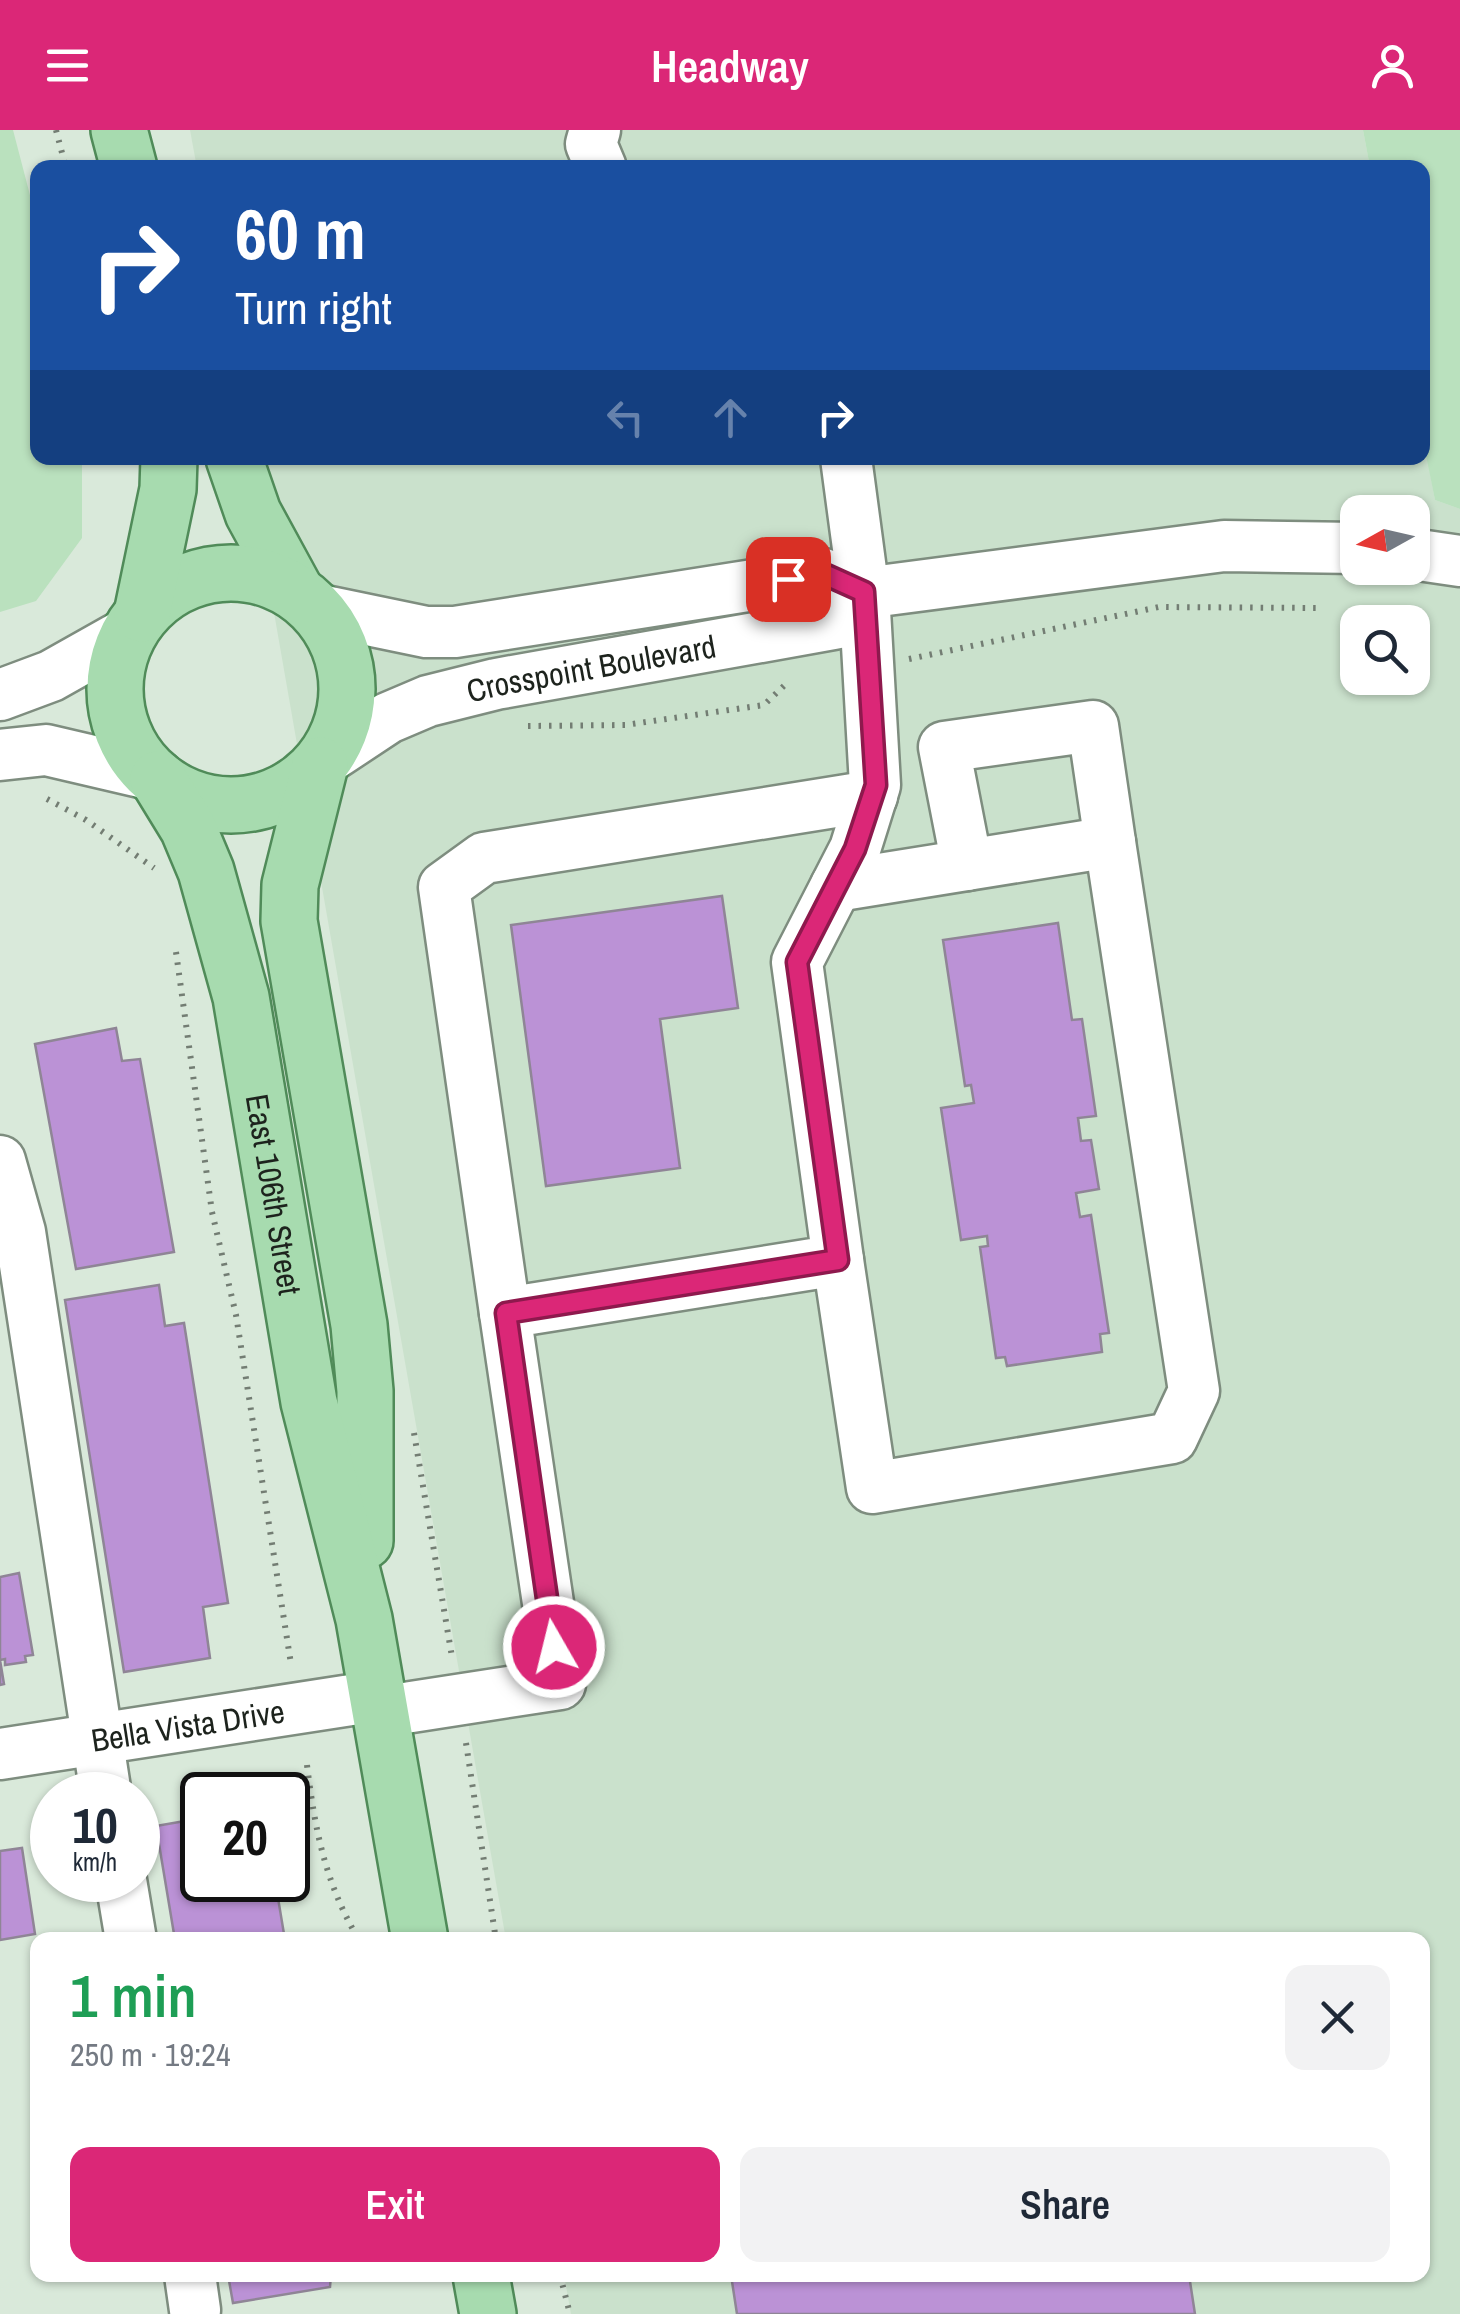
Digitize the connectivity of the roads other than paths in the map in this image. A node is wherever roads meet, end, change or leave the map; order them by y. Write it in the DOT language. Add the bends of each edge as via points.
graph roads {
  1 [pos="120,130"];
  2 [pos="127,160"];
  3 [pos="169,465"];
  4 [pos="236,465"];
  5 [pos="847,465"];
  6 [pos="1340,548"];
  7 [pos="1430,557"];
  8 [pos="1460,561"];
  9 [pos="864,592"];
  10 [pos="305,600"];
  11 [pos="137,623"];
  12 [pos="0,695"];
  13 [pos="0,755"];
  14 [pos="321,763"];
  15 [pos="156,777"];
  16 [pos="872,796"];
  17 [pos="1110,842"];
  18 [pos="967,866"];
  19 [pos="836,886"];
  20 [pos="0,1162"];
  21 [pos="838,1260"];
  22 [pos="506,1313"];
  23 [pos="364,1619"];
  24 [pos="378,1704"];
  25 [pos="97,1739"];
  26 [pos="0,1754"];
  27 [pos="102,1772"];
  28 [pos="125,1902"];
  29 [pos="130,1932"];
  30 [pos="419,1932"];
  31 [pos="481,2282"];
  32 [pos="488,2314"];
  1 -- 2 [label="main road"];
  3 -- 11 [label="main road"];
  4 -- 10 [label="main road" via="253,513"];
  5 -- 9 [label="street"];
  6 -- 9 [label="street, Crosspoint Boulevard" via="1224,546"];
  7 -- 8 [label="street"];
  9 -- 10 [label="street, Crosspoint Boulevard" via="824,574 435,632"];
  9 -- 14 [label="street, Crosspoint Boulevard" via="834,624 428,701 388,718"];
  9 -- 16 [label="street"];
  10 -- 11 [label="main road" via="262,578 226,572 180,585"];
  10 -- 14 [label="main road" via="340,648 346,684 344,719"];
  11 -- 12 [label="street" via="51,676"];
  11 -- 15 [label="main road" via="118,668 117,707 130,744"];
  13 -- 15 [label="street" via="46,750"];
  14 -- 15 [label="main road" via="289,790 252,804 212,804"];
  14 -- 23 [label="main road, East 106th Street" via="290,885 289,921 359,1325 366,1391"];
  15 -- 23 [label="main road, East 106th Street" via="206,871 240,996 309,1402"];
  16 -- 19 [label="street"];
  16 -- 22 [label="street" via="484,858 444,887"];
  17 -- 18 [label="street"];
  17 -- 18 [label="street" via="1093,726 944,747"];
  17 -- 21 [label="street" via="1194,1392 1172,1438 872,1488"];
  18 -- 19 [label="street"];
  19 -- 21 [label="street" via="797,962"];
  20 -- 25 [label="street" via="20,1232"];
  21 -- 22 [label="street"];
  22 -- 24 [label="street, Bella Vista Drive" via="560,1684"];
  23 -- 24 [label="main road, East 106th Street"];
  24 -- 25 [label="street, Bella Vista Drive"];
  24 -- 30 [label="main road, East 106th Street"];
  25 -- 26 [label="street, Bella Vista Drive"];
  25 -- 27 [label="street"];
  28 -- 29 [label="street"];
  31 -- 32 [label="main road"];
}
